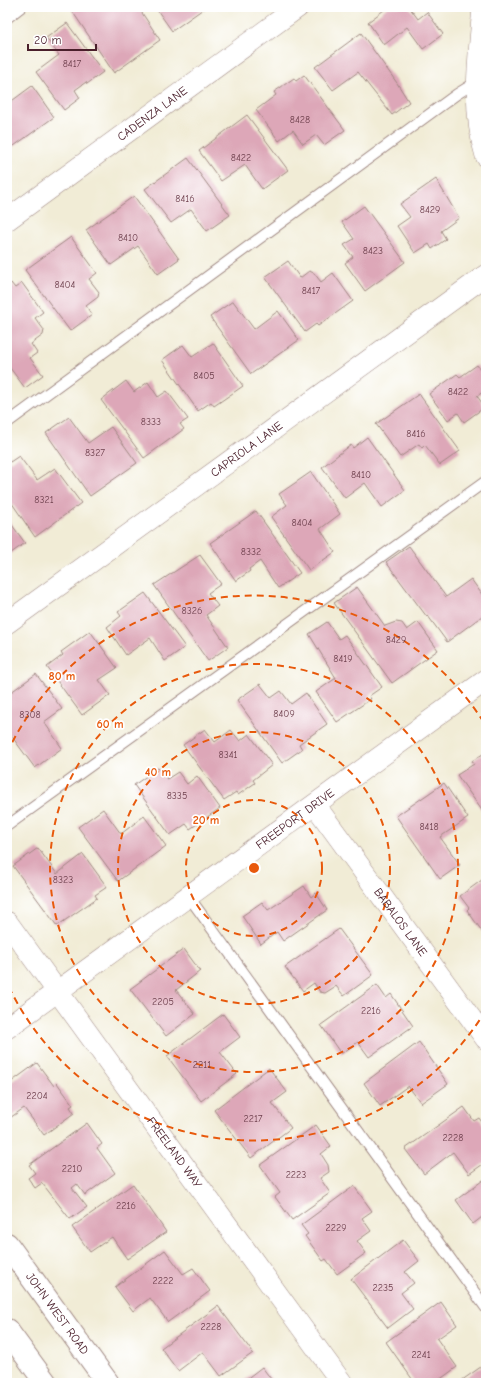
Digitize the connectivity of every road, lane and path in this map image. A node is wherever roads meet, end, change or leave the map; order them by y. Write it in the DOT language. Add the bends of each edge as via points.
graph roads {
  1 [pos="21,7"];
  2 [pos="298,7"];
  3 [pos="483,7"];
  4 [pos="7,18"];
  5 [pos="482,80"];
  6 [pos="486,156"];
  7 [pos="7,220"];
  8 [pos="486,275"];
  9 [pos="7,423"];
  10 [pos="486,481"];
  11 [pos="7,623"];
  12 [pos="486,680"];
  13 [pos="315,805"];
  14 [pos="7,826"];
  15 [pos="189,897"];
  16 [pos="7,922"];
  17 [pos="57,991"];
  18 [pos="7,1028"];
  19 [pos="486,1039"];
  20 [pos="7,1244"];
  21 [pos="486,1308"];
  22 [pos="7,1330"];
  23 [pos="46,1383"];
  24 [pos="108,1383"];
  25 [pos="342,1383"];
  1 -- 4 [label="lane"];
  2 -- 7 [label="street, CADENZA LANE"];
  3 -- 5 [label="street"];
  5 -- 6 [label="street" via="482,143"];
  5 -- 9 [label="lane" via="457,94"];
  8 -- 11 [label="street, CAPRIOLA LANE"];
  10 -- 14 [label="lane"];
  12 -- 13 [label="street, FREEPORT DRIVE"];
  13 -- 15 [label="street, FREEPORT DRIVE"];
  13 -- 19 [label="street, BABALOS LANE"];
  15 -- 17 [label="street, FREEPORT DRIVE"];
  15 -- 21 [label="lane"];
  16 -- 17 [label="street, FREELAND WAY"];
  17 -- 18 [label="street, FREEPORT DRIVE"];
  17 -- 25 [label="street, FREELAND WAY"];
  20 -- 24 [label="main road, JOHN WEST ROAD"];
  22 -- 23 [label="main road"];
}
